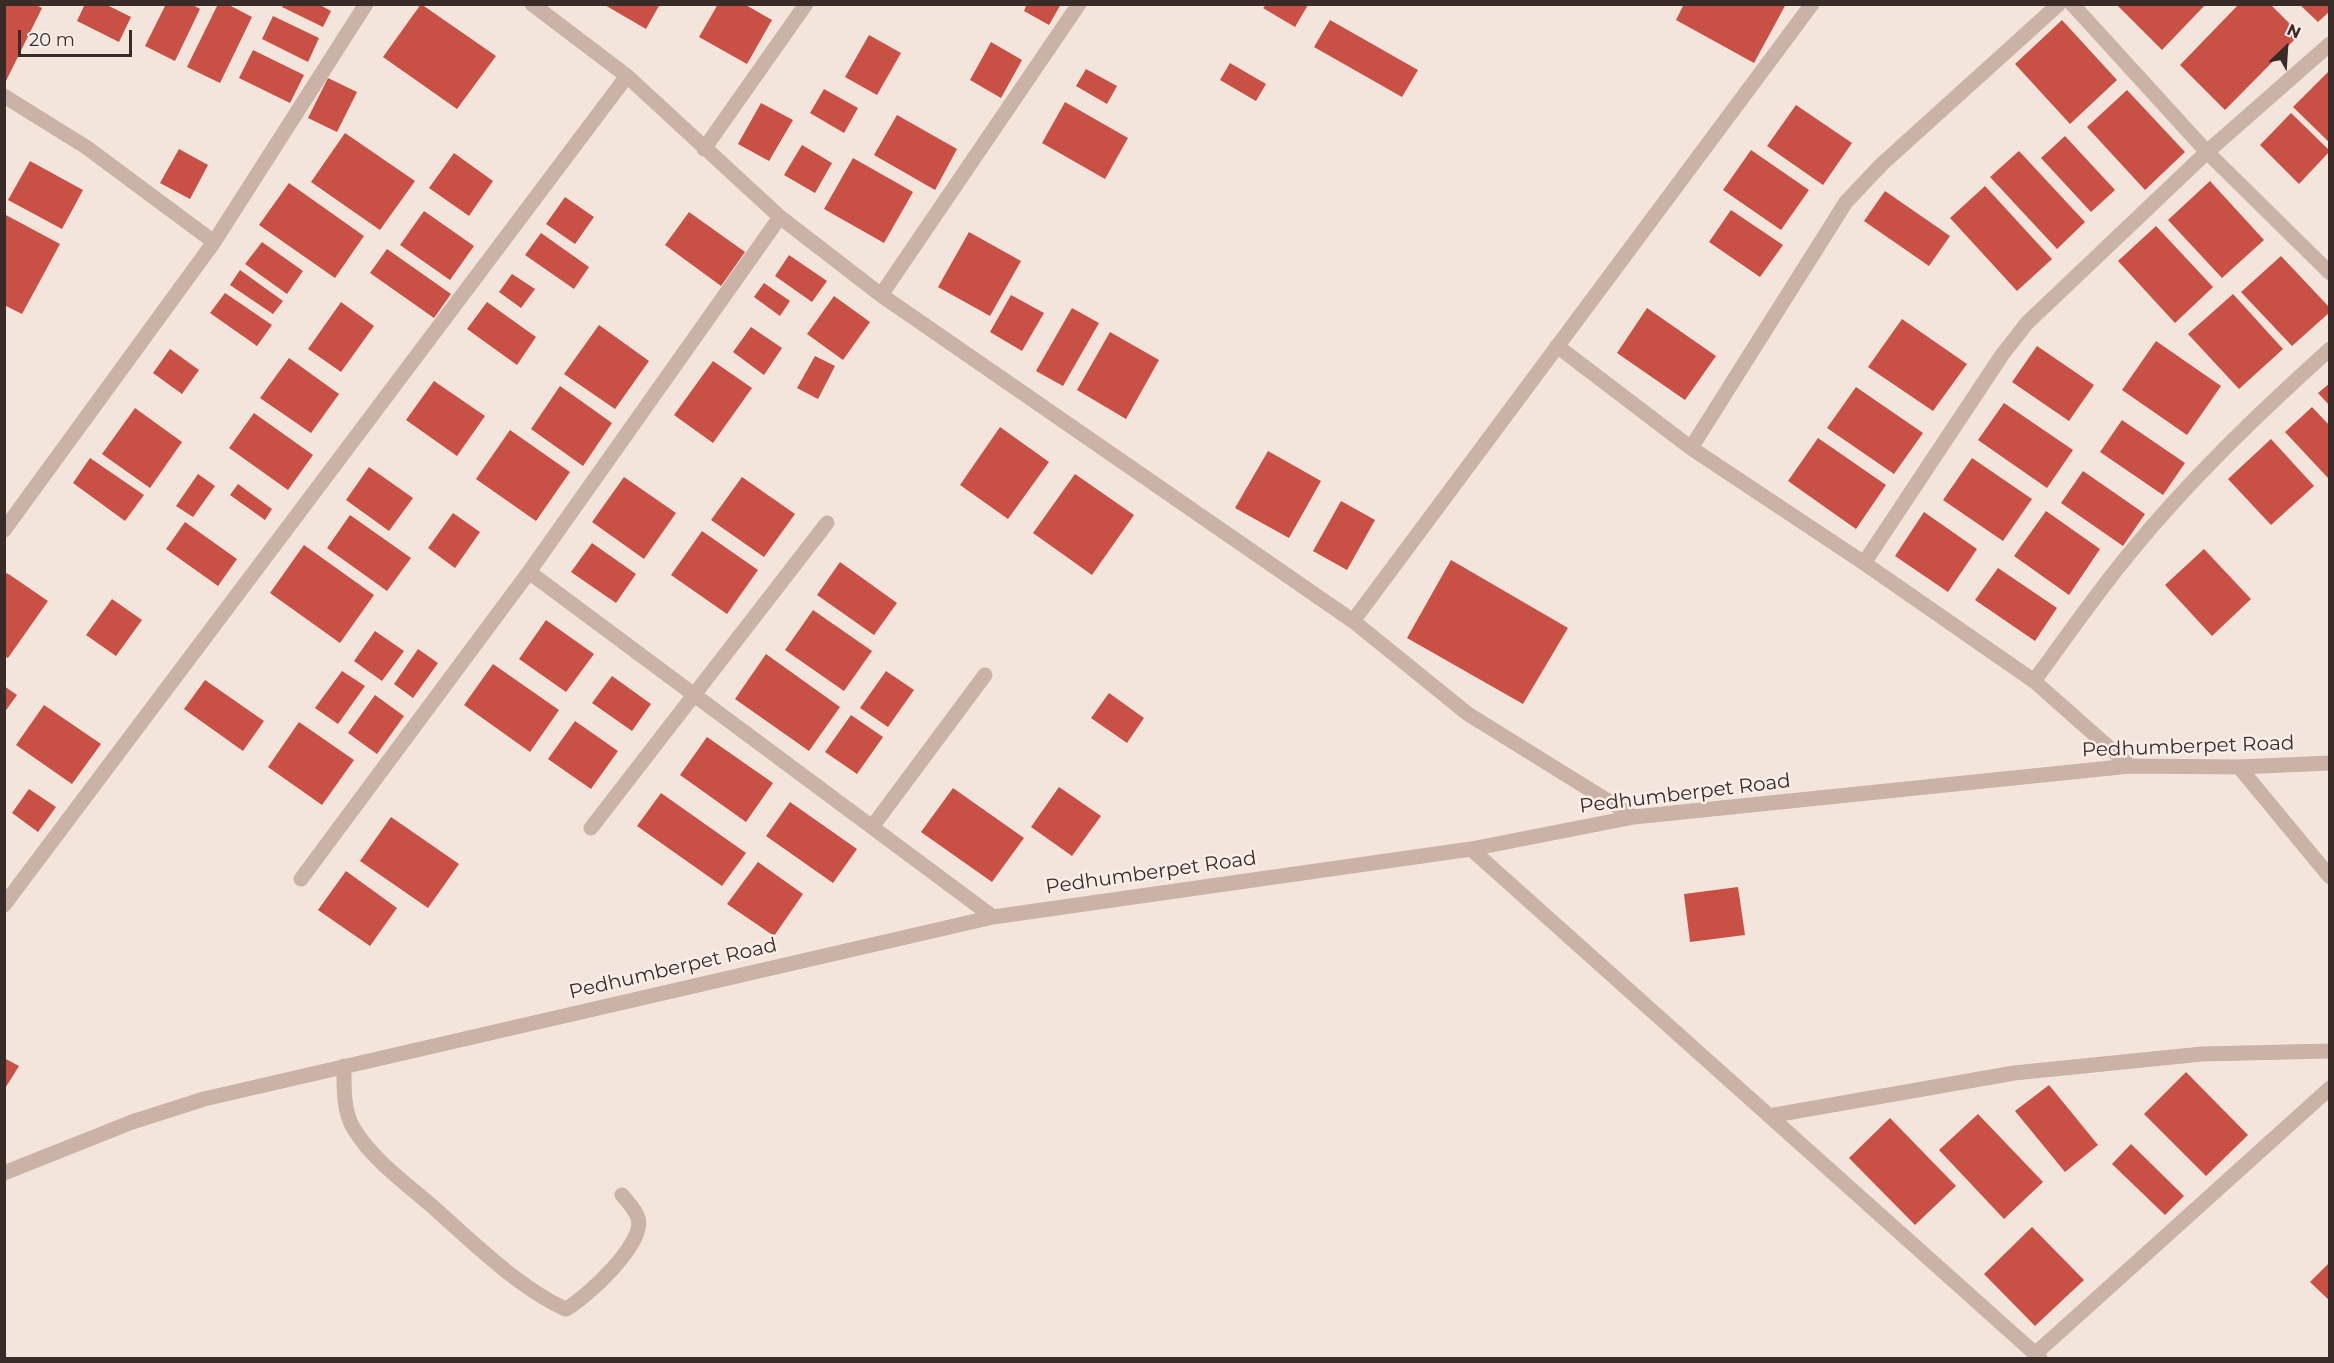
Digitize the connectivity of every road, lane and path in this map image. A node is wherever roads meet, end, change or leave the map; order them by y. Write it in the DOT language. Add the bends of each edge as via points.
graph roads {
  1 [pos="366,4"];
  2 [pos="806,4"];
  3 [pos="1079,4"];
  4 [pos="1812,4"];
  5 [pos="2059,4"];
  6 [pos="2072,4"];
  7 [pos="537,6"];
  8 [pos="2330,45"];
  9 [pos="627,76"];
  10 [pos="4,96"];
  11 [pos="704,149"];
  12 [pos="2207,152"];
  13 [pos="780,217"];
  14 [pos="214,242"];
  15 [pos="2330,273"];
  16 [pos="881,295"];
  17 [pos="1557,346"];
  18 [pos="2330,350"];
  19 [pos="1691,448"];
  20 [pos="827,524"];
  21 [pos="4,530"];
  22 [pos="1864,563"];
  23 [pos="529,572"];
  24 [pos="1353,621"];
  25 [pos="985,675"];
  26 [pos="2034,681"];
  27 [pos="693,694"];
  28 [pos="2330,763"];
  29 [pos="2130,766"];
  30 [pos="2239,767"];
  31 [pos="1634,817"];
  32 [pos="872,827"];
  33 [pos="591,828"];
  34 [pos="1471,849"];
  35 [pos="2330,877"];
  36 [pos="302,879"];
  37 [pos="4,905"];
  38 [pos="993,917"];
  39 [pos="2330,1051"];
  40 [pos="344,1066"];
  41 [pos="2330,1088"];
  42 [pos="1769,1116"];
  43 [pos="4,1173"];
  44 [pos="622,1195"];
  45 [pos="2037,1356"];
  1 -- 14 [label="street"];
  2 -- 11 [label="street"];
  3 -- 16 [label="street"];
  4 -- 17 [label="street"];
  5 -- 19 [label="street" via="1882,164 1846,202"];
  6 -- 12 [label="street"];
  7 -- 9 [label="street"];
  8 -- 12 [label="street"];
  9 -- 11 [label="street"];
  9 -- 37 [label="street"];
  10 -- 14 [label="street" via="86,147"];
  11 -- 13 [label="street"];
  12 -- 15 [label="street"];
  12 -- 22 [label="street" via="2027,323"];
  13 -- 16 [label="street"];
  13 -- 23 [label="street"];
  14 -- 21 [label="street"];
  16 -- 24 [label="street"];
  17 -- 19 [label="street"];
  17 -- 24 [label="street"];
  18 -- 26 [label="street" via="2204,468 2129,554"];
  19 -- 22 [label="street"];
  20 -- 27 [label="street"];
  22 -- 26 [label="street"];
  23 -- 27 [label="street"];
  23 -- 36 [label="street"];
  24 -- 31 [label="street" via="1468,714"];
  25 -- 32 [label="street"];
  26 -- 29 [label="street"];
  27 -- 32 [label="street"];
  27 -- 33 [label="street"];
  28 -- 30 [label="street, Pedhumberpet Road"];
  29 -- 30 [label="street, Pedhumberpet Road"];
  29 -- 31 [label="street, Pedhumberpet Road"];
  30 -- 35 [label="street"];
  31 -- 34 [label="street, Pedhumberpet Road"];
  32 -- 38 [label="street"];
  34 -- 38 [label="street, Pedhumberpet Road"];
  34 -- 42 [label="street"];
  38 -- 40 [label="street, Pedhumberpet Road"];
  39 -- 42 [label="street" via="2202,1053 2014,1073"];
  40 -- 43 [label="street, Pedhumberpet Road" via="132,1122"];
  40 -- 44 [label="street" via="344,1096 352,1127 375,1156 548,1301 566,1309 578,1302 638,1235 638,1218"];
  41 -- 45 [label="street"];
  42 -- 45 [label="street"];
}
